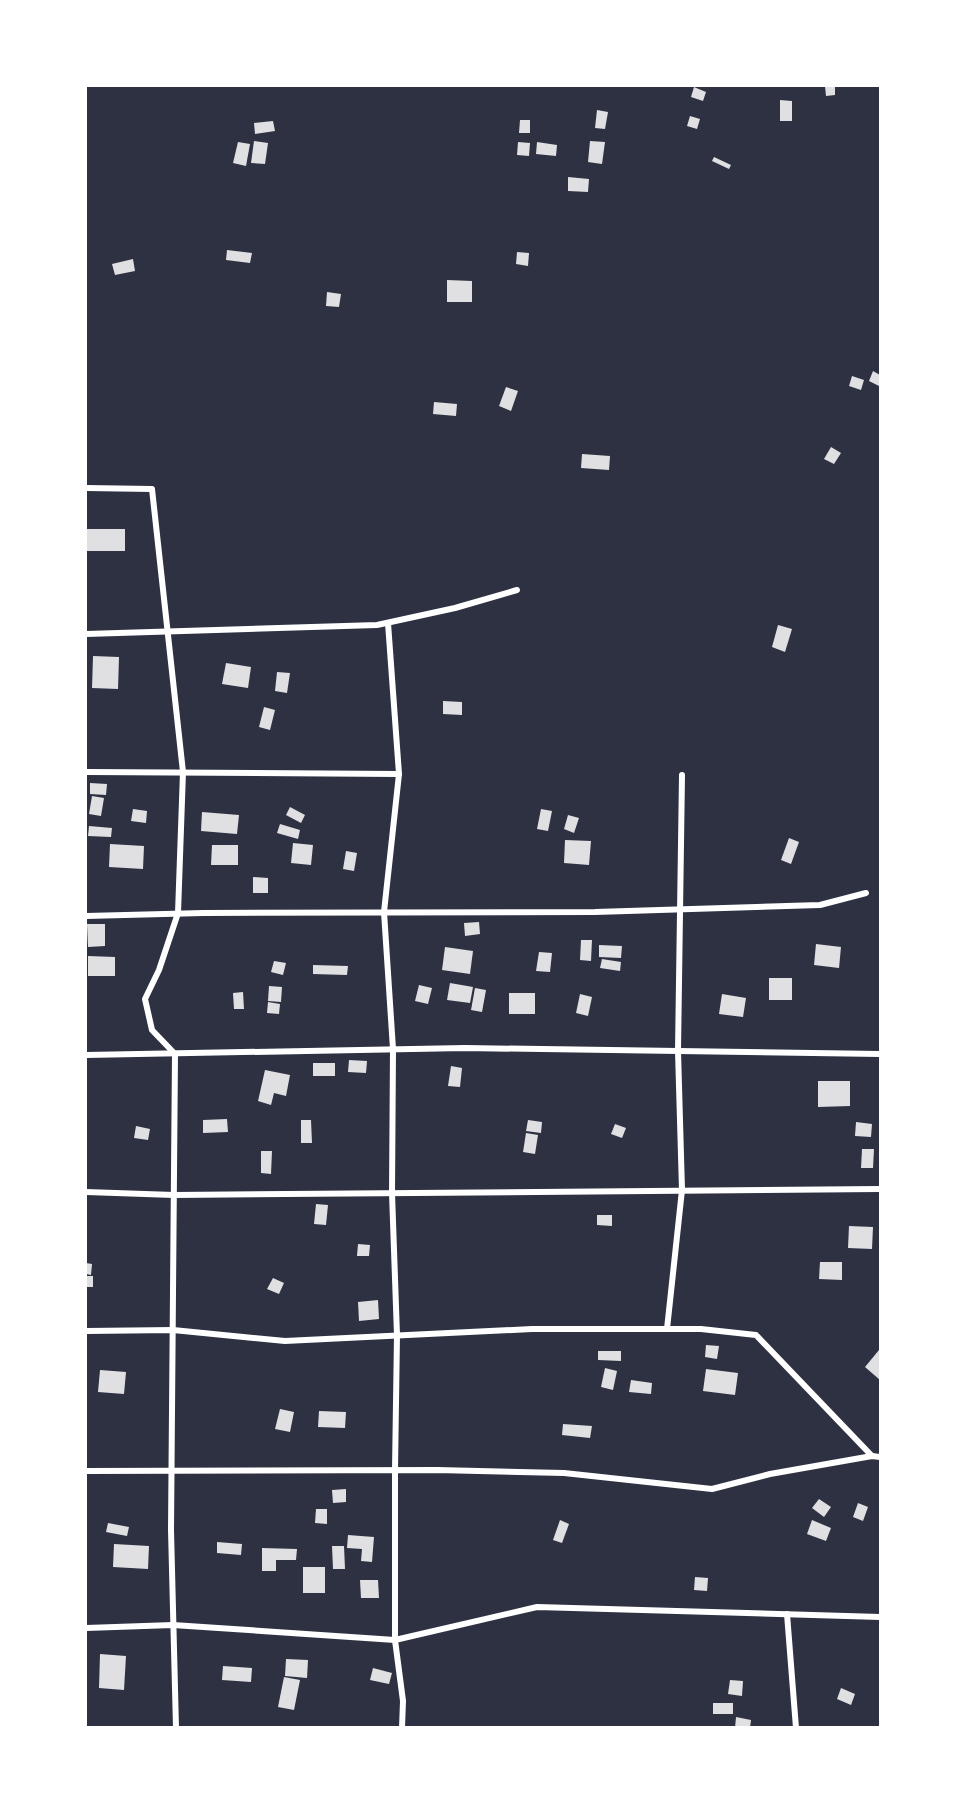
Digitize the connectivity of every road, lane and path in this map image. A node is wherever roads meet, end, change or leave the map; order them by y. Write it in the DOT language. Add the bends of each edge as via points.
graph roads {
  1 [pos="86,488"];
  2 [pos="517,590"];
  3 [pos="388,623"];
  4 [pos="168,632"];
  5 [pos="86,634"];
  6 [pos="86,772"];
  7 [pos="183,772"];
  8 [pos="399,774"];
  9 [pos="682,775"];
  10 [pos="866,893"];
  11 [pos="681,909"];
  12 [pos="384,912"];
  13 [pos="178,913"];
  14 [pos="86,915"];
  15 [pos="393,1049"];
  16 [pos="678,1051"];
  17 [pos="175,1054"];
  18 [pos="880,1054"];
  19 [pos="86,1055"];
  20 [pos="880,1189"];
  21 [pos="682,1190"];
  22 [pos="86,1192"];
  23 [pos="392,1193"];
  24 [pos="174,1195"];
  25 [pos="667,1329"];
  26 [pos="173,1330"];
  27 [pos="86,1331"];
  28 [pos="397,1335"];
  29 [pos="872,1456"];
  30 [pos="880,1457"];
  31 [pos="395,1470"];
  32 [pos="86,1471"];
  33 [pos="171,1472"];
  34 [pos="787,1614"];
  35 [pos="880,1617"];
  36 [pos="174,1625"];
  37 [pos="86,1628"];
  38 [pos="395,1640"];
  39 [pos="176,1728"];
  40 [pos="402,1728"];
  41 [pos="796,1728"];
  1 -- 4 [label="street" via="152,489"];
  2 -- 3 [label="street"];
  3 -- 4 [label="street"];
  3 -- 8 [label="street"];
  4 -- 5 [label="street"];
  4 -- 7 [label="street"];
  6 -- 7 [label="street"];
  7 -- 8 [label="street"];
  7 -- 13 [label="street"];
  8 -- 12 [label="street"];
  9 -- 11 [label="street"];
  10 -- 11 [label="street" via="820,905"];
  11 -- 12 [label="street"];
  11 -- 16 [label="street"];
  12 -- 13 [label="street"];
  12 -- 15 [label="street"];
  13 -- 14 [label="street"];
  13 -- 17 [label="street" via="145,999 152,1030"];
  15 -- 16 [label="street"];
  15 -- 17 [label="street"];
  15 -- 23 [label="street"];
  16 -- 18 [label="street"];
  16 -- 21 [label="street"];
  17 -- 19 [label="street"];
  17 -- 24 [label="street"];
  20 -- 21 [label="street"];
  21 -- 23 [label="street"];
  21 -- 25 [label="street"];
  22 -- 24 [label="street"];
  23 -- 24 [label="street"];
  23 -- 28 [label="street"];
  24 -- 26 [label="street"];
  25 -- 28 [label="street"];
  25 -- 29 [label="street" via="756,1335"];
  26 -- 27 [label="street"];
  26 -- 28 [label="street" via="285,1341"];
  26 -- 33 [label="street"];
  28 -- 31 [label="street"];
  29 -- 30 [label="street"];
  29 -- 31 [label="street" via="712,1489 564,1473"];
  31 -- 33 [label="street"];
  31 -- 38 [label="street"];
  32 -- 33 [label="street"];
  33 -- 36 [label="street"];
  34 -- 35 [label="street"];
  34 -- 38 [label="street" via="537,1607"];
  34 -- 41 [label="street"];
  36 -- 37 [label="street"];
  36 -- 38 [label="street"];
  36 -- 39 [label="street"];
  38 -- 40 [label="street" via="403,1701"];
}
